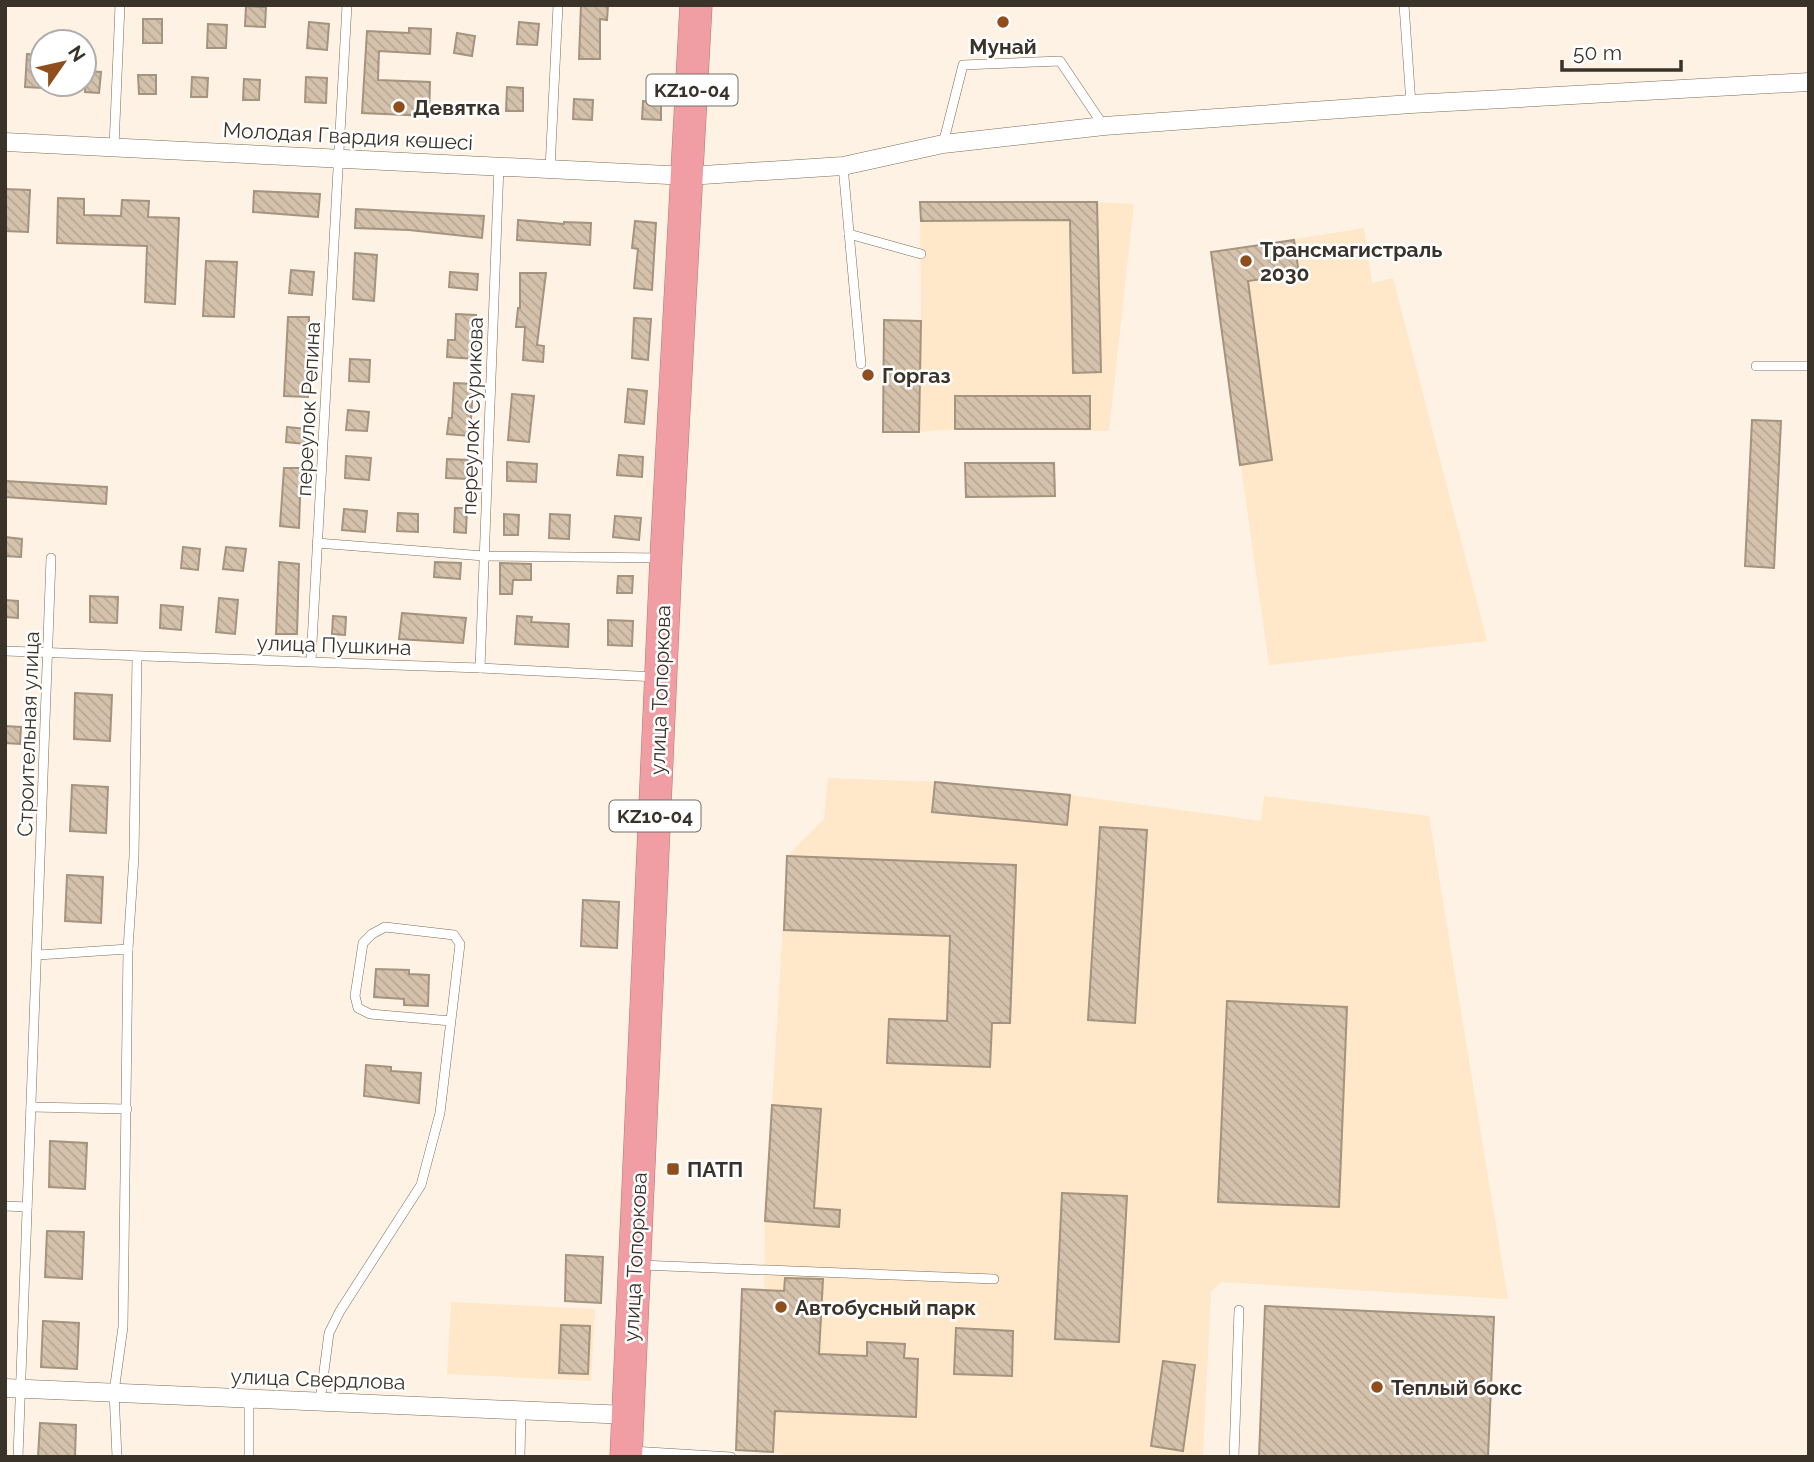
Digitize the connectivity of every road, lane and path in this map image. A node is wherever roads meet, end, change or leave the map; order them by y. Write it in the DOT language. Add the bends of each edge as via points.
graph roads {
  1 [pos="120,5"];
  2 [pos="347,5"];
  3 [pos="558,5"];
  4 [pos="696,5"];
  5 [pos="1404,5"];
  6 [pos="1809,82"];
  7 [pos="1411,104"];
  8 [pos="1104,126"];
  9 [pos="5,142"];
  10 [pos="943,144"];
  11 [pos="114,148"];
  12 [pos="340,159"];
  13 [pos="499,166"];
  14 [pos="843,166"];
  15 [pos="550,169"];
  16 [pos="688,176"];
  17 [pos="849,234"];
  18 [pos="921,254"];
  19 [pos="861,364"];
  20 [pos="1756,366"];
  21 [pos="1809,366"];
  22 [pos="317,543"];
  23 [pos="484,555"];
  24 [pos="51,558"];
  25 [pos="666,558"];
  26 [pos="5,651"];
  27 [pos="49,654"];
  28 [pos="137,657"];
  29 [pos="311,661"];
  30 [pos="480,668"];
  31 [pos="661,677"];
  32 [pos="128,949"];
  33 [pos="38,955"];
  34 [pos="451,1021"];
  35 [pos="31,1107"];
  36 [pos="127,1109"];
  37 [pos="5,1206"];
  38 [pos="27,1207"];
  39 [pos="635,1265"];
  40 [pos="994,1279"];
  41 [pos="1239,1310"];
  42 [pos="13,1388"];
  43 [pos="114,1392"];
  44 [pos="249,1399"];
  45 [pos="320,1402"];
  46 [pos="521,1410"];
  47 [pos="628,1415"];
  48 [pos="626,1454"];
  49 [pos="18,1457"];
  50 [pos="117,1457"];
  51 [pos="249,1457"];
  52 [pos="520,1457"];
  53 [pos="731,1457"];
  54 [pos="1234,1457"];
  1 -- 11 [label="lane"];
  2 -- 12 [label="lane, переулок Репина"];
  3 -- 15 [label="lane"];
  4 -- 16 [label="highway, KZ10-04"];
  5 -- 7 [label="lane"];
  6 -- 7 [label="street, Молодая Гвардия көшесі"];
  7 -- 8 [label="street, Молодая Гвардия көшесі"];
  8 -- 10 [label="street, Молодая Гвардия көшесі"];
  8 -- 10 [label="lane" via="1060,61 962,65"];
  9 -- 11 [label="street, Молодая Гвардия көшесі"];
  10 -- 14 [label="street, Молодая Гвардия көшесі"];
  11 -- 12 [label="street, Молодая Гвардия көшесі"];
  12 -- 13 [label="street, Молодая Гвардия көшесі"];
  12 -- 22 [label="lane, переулок Репина"];
  13 -- 15 [label="street, Молодая Гвардия көшесі"];
  13 -- 23 [label="lane, переулок Сурикова"];
  14 -- 16 [label="street, Молодая Гвардия көшесі"];
  14 -- 17 [label="lane"];
  15 -- 16 [label="street, Молодая Гвардия көшесі"];
  16 -- 25 [label="highway, улица Топоркова / KZ10-04"];
  17 -- 18 [label="lane"];
  17 -- 19 [label="lane"];
  20 -- 21 [label="lane"];
  22 -- 23 [label="lane"];
  22 -- 29 [label="lane, переулок Репина"];
  23 -- 25 [label="lane"];
  23 -- 30 [label="lane, переулок Сурикова"];
  24 -- 27 [label="lane, Строительная улица"];
  25 -- 31 [label="highway, улица Топоркова / KZ10-04"];
  26 -- 27 [label="lane, улица Пушкина"];
  27 -- 28 [label="lane, улица Пушкина"];
  27 -- 33 [label="lane, Строительная улица"];
  28 -- 29 [label="lane, улица Пушкина"];
  28 -- 32 [label="lane"];
  29 -- 30 [label="lane, улица Пушкина"];
  30 -- 31 [label="lane, улица Пушкина"];
  31 -- 39 [label="highway, улица Топоркова / KZ10-04"];
  32 -- 33 [label="lane"];
  32 -- 36 [label="lane"];
  33 -- 35 [label="lane, Строительная улица"];
  34 -- 34 [label="lane" via="460,944 454,935 385,927 363,943 355,996 358,1008 370,1014"];
  34 -- 45 [label="lane" via="440,1113 421,1185 329,1334"];
  35 -- 36 [label="lane"];
  35 -- 38 [label="lane, Строительная улица"];
  36 -- 43 [label="lane" via="123,1327"];
  37 -- 38 [label="lane"];
  38 -- 42 [label="lane, Строительная улица"];
  39 -- 40 [label="lane"];
  39 -- 47 [label="highway, улица Топоркова / KZ10-04"];
  41 -- 54 [label="lane"];
  42 -- 43 [label="street, улица Свердлова"];
  42 -- 49 [label="lane, Строительная улица"];
  43 -- 44 [label="street, улица Свердлова"];
  43 -- 50 [label="lane"];
  44 -- 45 [label="street, улица Свердлова"];
  44 -- 51 [label="lane"];
  45 -- 46 [label="street, улица Свердлова"];
  46 -- 47 [label="street, улица Свердлова"];
  46 -- 52 [label="lane"];
  47 -- 48 [label="highway, улица Топоркова / KZ10-04"];
  48 -- 53 [label="lane"];
}
